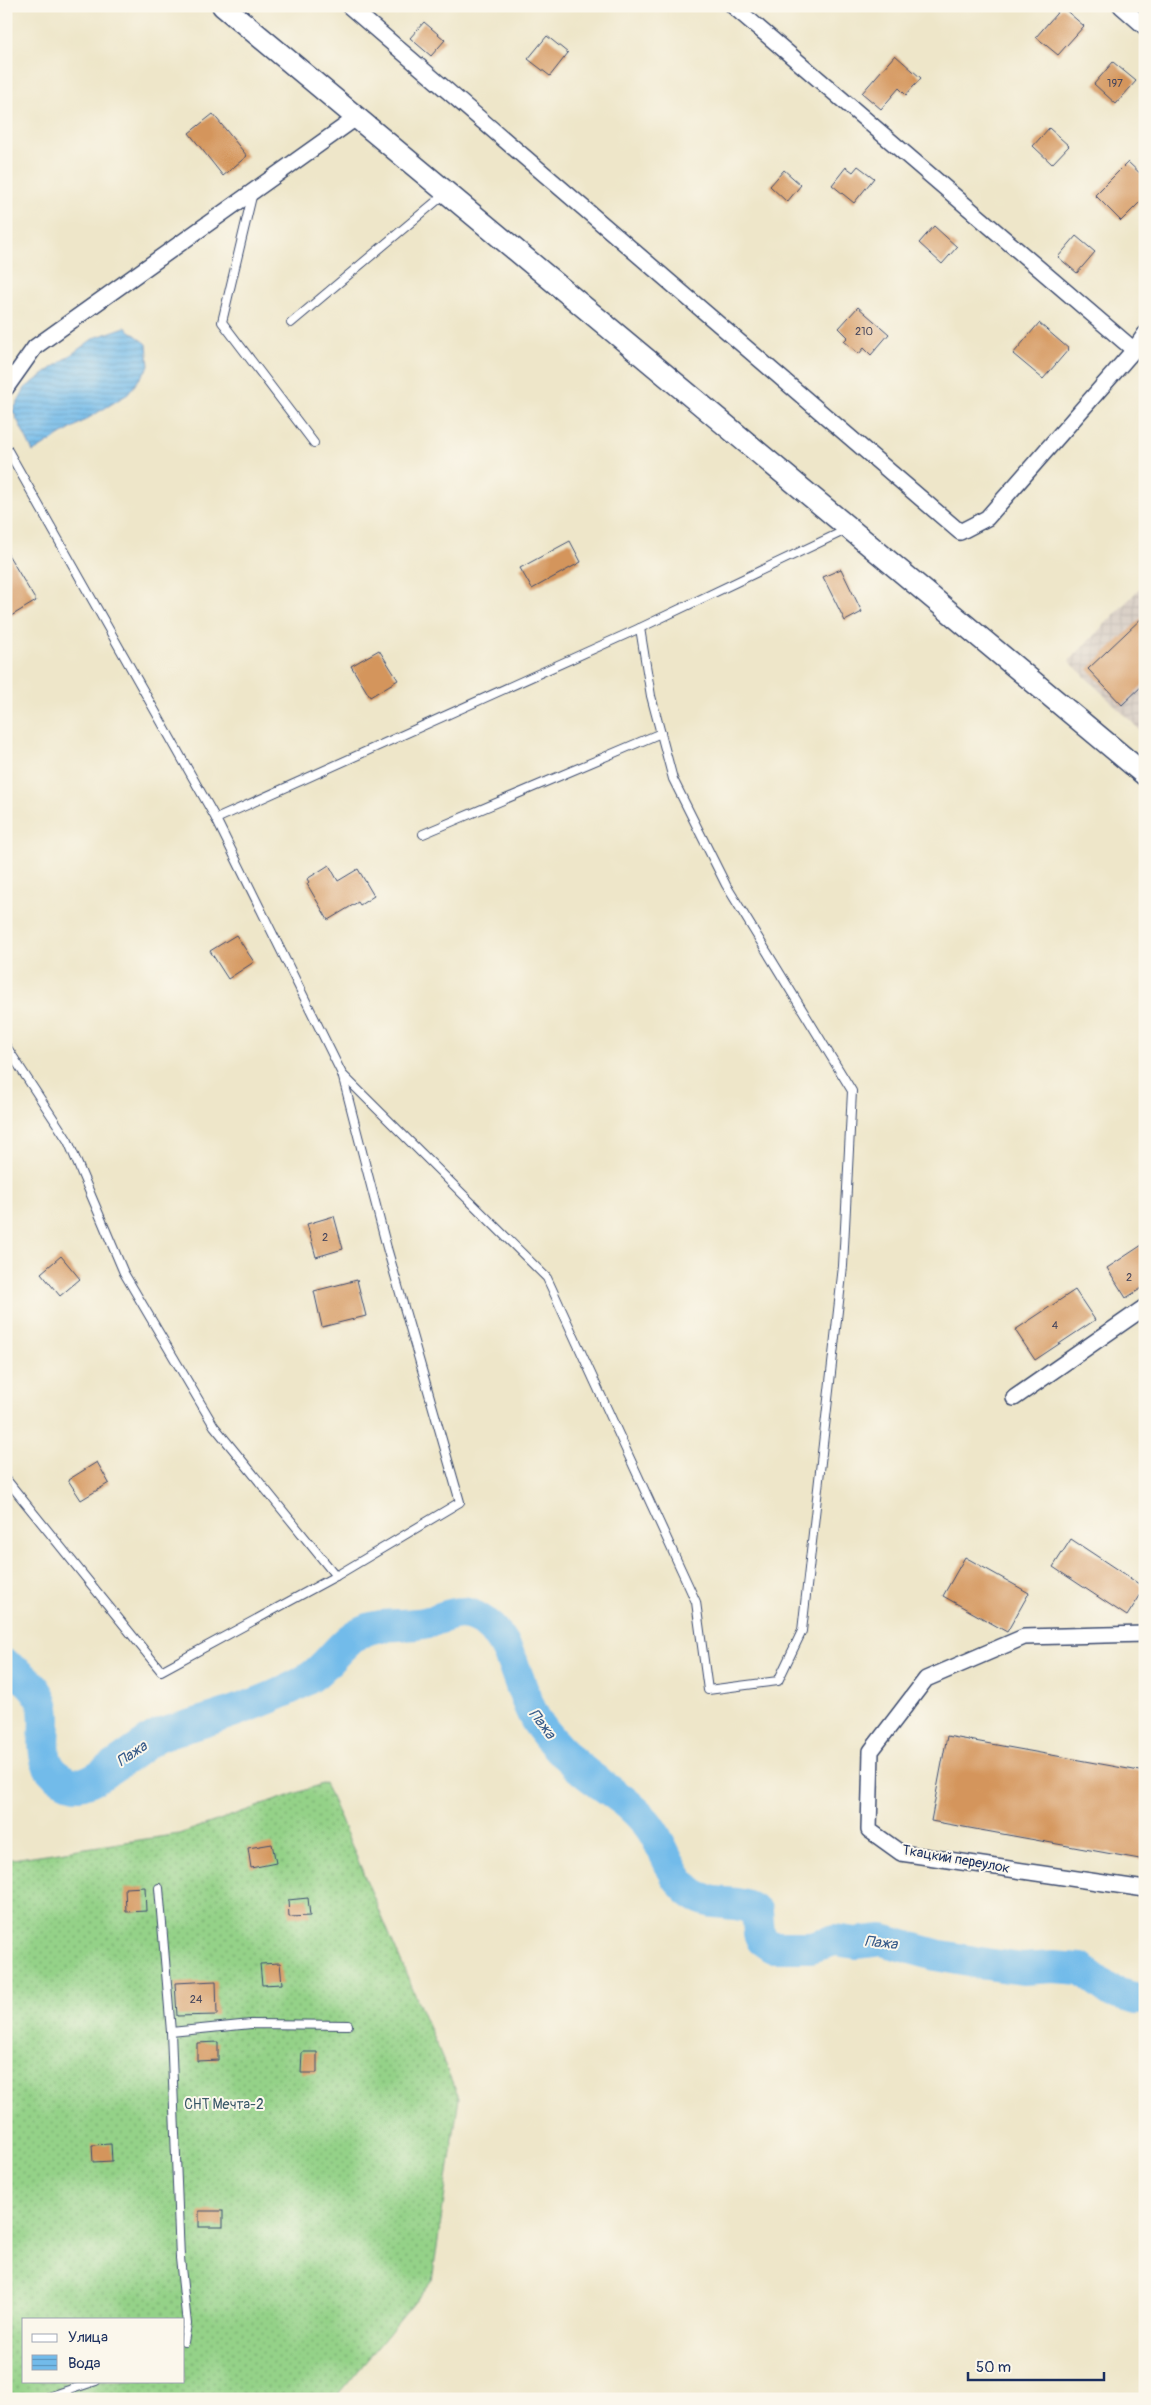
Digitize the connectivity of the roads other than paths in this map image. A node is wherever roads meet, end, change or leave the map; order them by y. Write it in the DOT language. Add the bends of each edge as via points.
graph roads {
  1 [pos="223,6"];
  2 [pos="349,6"];
  3 [pos="733,6"];
  4 [pos="1121,6"];
  5 [pos="1145,27"];
  6 [pos="356,118"];
  7 [pos="254,191"];
  8 [pos="446,193"];
  9 [pos="291,323"];
  10 [pos="1145,334"];
  11 [pos="1134,350"];
  12 [pos="6,388"];
  13 [pos="314,443"];
  14 [pos="6,447"];
  15 [pos="850,528"];
  16 [pos="640,628"];
  17 [pos="661,733"];
  18 [pos="1145,775"];
  19 [pos="216,819"];
  20 [pos="423,834"];
  21 [pos="6,1046"];
  22 [pos="342,1074"];
  23 [pos="1145,1307"];
  24 [pos="1014,1398"];
  25 [pos="6,1479"];
  26 [pos="336,1576"];
  27 [pos="1145,1634"];
  28 [pos="159,1888"];
  29 [pos="1145,1889"];
  30 [pos="348,2025"];
  31 [pos="171,2032"];
  32 [pos="185,2336"];
  33 [pos="93,2382"];
  34 [pos="42,2399"];
  1 -- 6 [label="main road"];
  2 -- 11 [label="street" via="960,532 987,518"];
  3 -- 11 [label="street"];
  4 -- 5 [label="street"];
  6 -- 7 [label="street"];
  6 -- 8 [label="main road"];
  7 -- 12 [label="street" via="35,347"];
  7 -- 13 [label="lane" via="222,322"];
  8 -- 9 [label="lane"];
  8 -- 15 [label="main road"];
  10 -- 11 [label="street"];
  14 -- 19 [label="lane"];
  15 -- 16 [label="lane"];
  15 -- 18 [label="main road"];
  16 -- 17 [label="lane" via="651,696"];
  16 -- 19 [label="lane"];
  17 -- 20 [label="lane"];
  17 -- 22 [label="lane" via="673,779 726,885 852,1092 844,1266 802,1631 778,1681 708,1690 696,1602 547,1278"];
  19 -- 22 [label="lane"];
  21 -- 26 [label="lane" via="68,1141 124,1273 214,1426"];
  22 -- 26 [label="lane" via="460,1502"];
  23 -- 24 [label="street"];
  25 -- 26 [label="lane" via="161,1671"];
  27 -- 29 [label="street, Ткацкий переулок" via="1024,1637 926,1679 871,1751 869,1830 901,1853"];
  28 -- 31 [label="lane"];
  30 -- 31 [label="lane" via="251,2024"];
  31 -- 32 [label="lane" via="180,2258 187,2324"];
  33 -- 34 [label="lane"];
}
